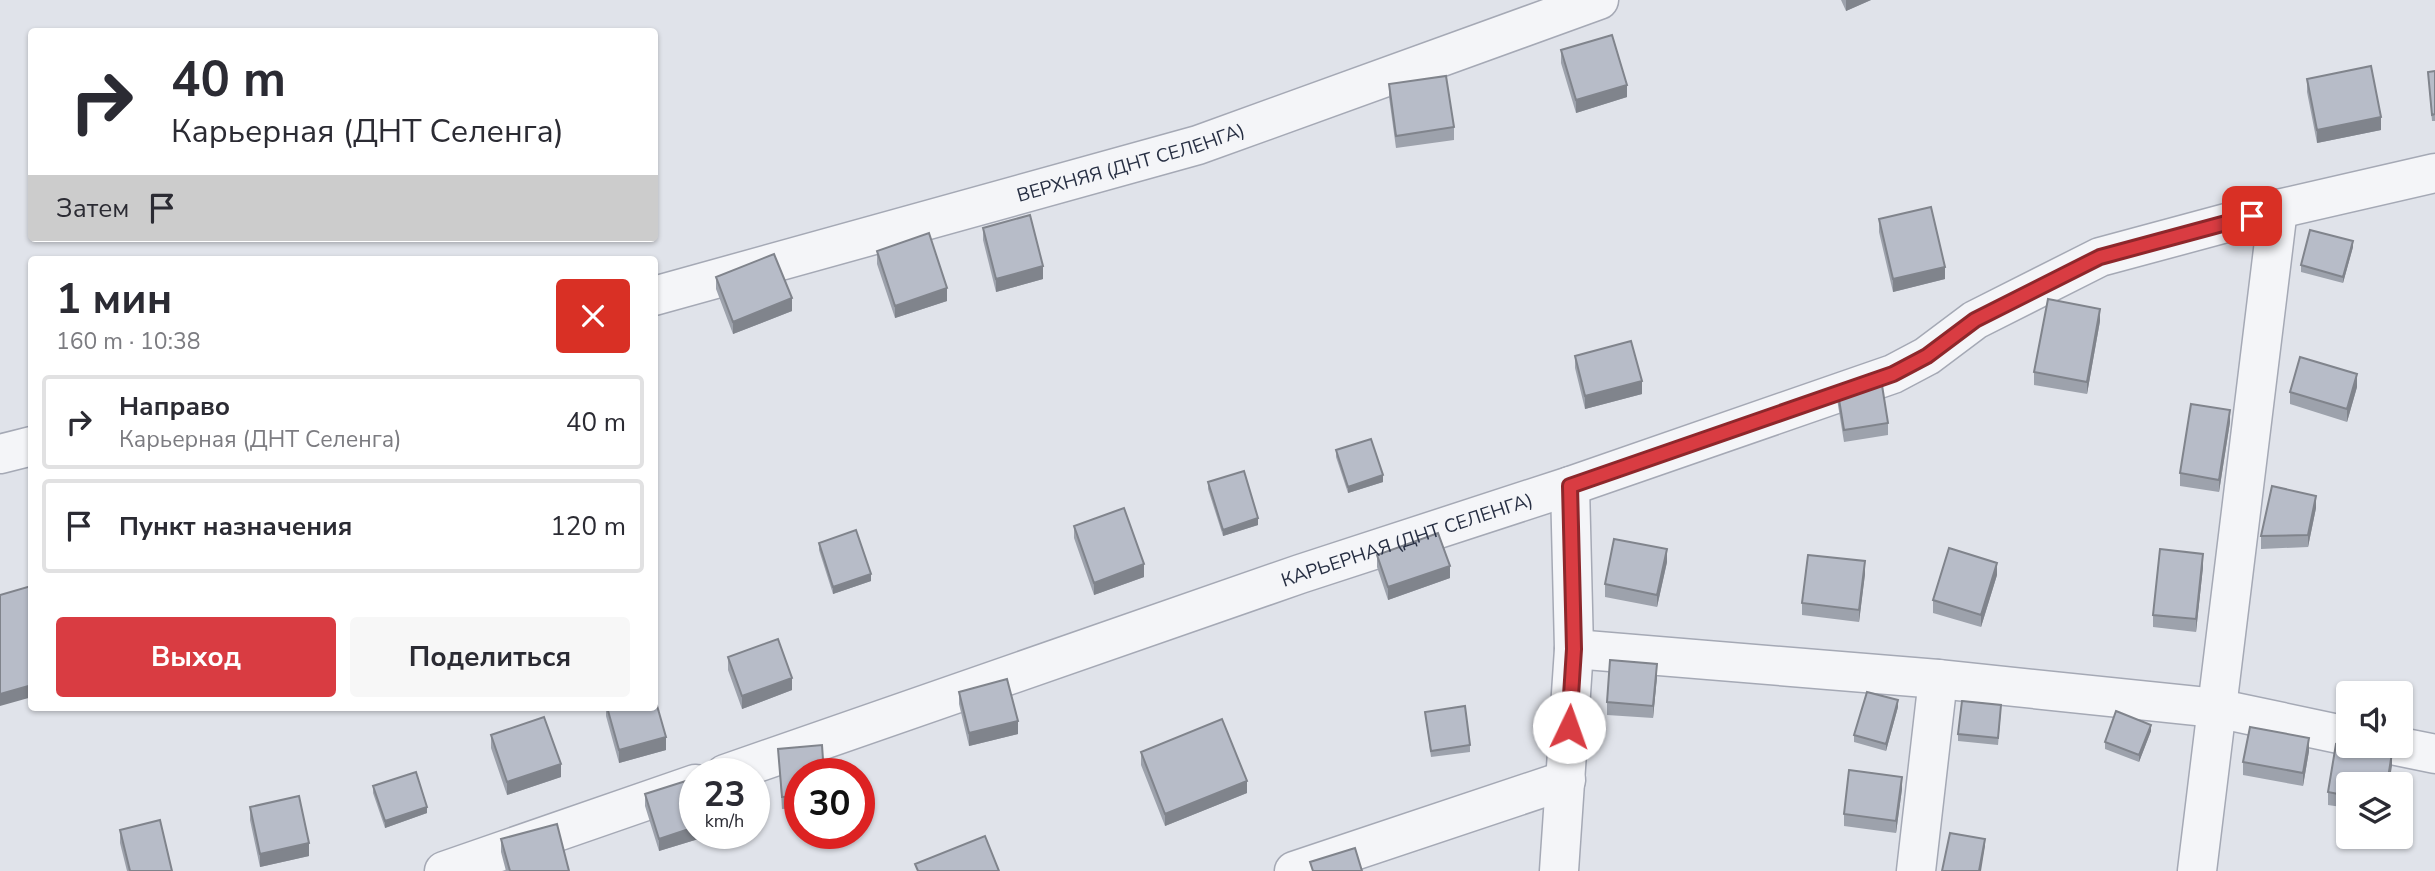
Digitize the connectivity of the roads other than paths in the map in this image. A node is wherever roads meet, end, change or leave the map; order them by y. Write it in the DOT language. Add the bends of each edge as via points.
graph roads {
  1 [pos="1599,0"];
  2 [pos="2435,173"];
  3 [pos="2278,209"];
  4 [pos="658,295"];
  5 [pos="28,447"];
  6 [pos="0,454"];
  7 [pos="1570,486"];
  8 [pos="1574,649"];
  9 [pos="1938,679"];
  10 [pos="2216,708"];
  11 [pos="2336,733"];
  12 [pos="2413,749"];
  13 [pos="2435,754"];
  14 [pos="770,758"];
  15 [pos="1566,780"];
  16 [pos="679,790"];
  17 [pos="444,871"];
  18 [pos="1294,871"];
  19 [pos="1559,871"];
  20 [pos="1916,871"];
  21 [pos="2197,871"];
  1 -- 4 [label="street, ВЕРХНЯЯ (ДНТ СЕЛЕНГА)" via="1198,145"];
  2 -- 3 [label="street, КАРЬЕРНАЯ (ДНТ СЕЛЕНГА)"];
  3 -- 7 [label="street, КАРЬЕРНАЯ (ДНТ СЕЛЕНГА)" via="2100,257 1975,320 1927,356 1893,374"];
  3 -- 10 [label="street"];
  5 -- 6 [label="street"];
  7 -- 8 [label="street"];
  7 -- 14 [label="street, КАРЬЕРНАЯ (ДНТ СЕЛЕНГА)" via="1300,574"];
  8 -- 9 [label="street"];
  8 -- 15 [label="street"];
  9 -- 10 [label="street"];
  9 -- 20 [label="street"];
  10 -- 11 [label="street"];
  10 -- 21 [label="street"];
  12 -- 13 [label="street"];
  15 -- 18 [label="street"];
  15 -- 19 [label="street"];
  16 -- 17 [label="street"];
}
